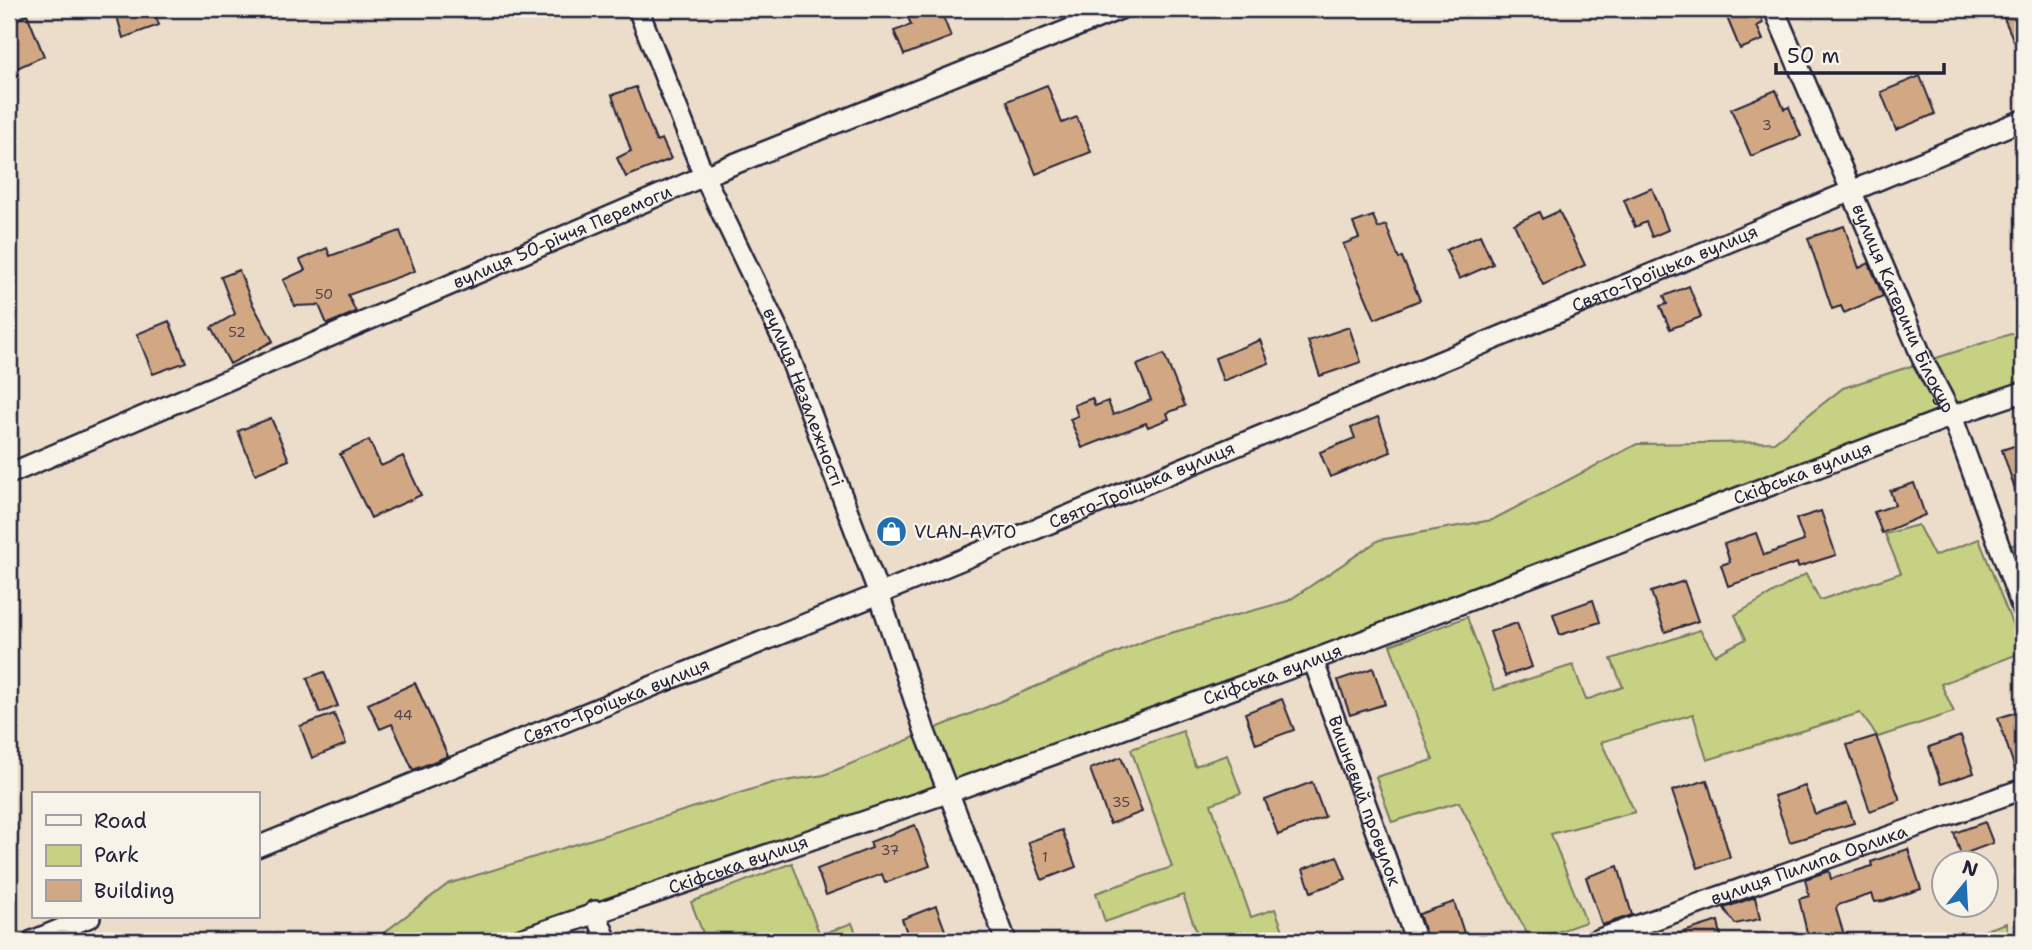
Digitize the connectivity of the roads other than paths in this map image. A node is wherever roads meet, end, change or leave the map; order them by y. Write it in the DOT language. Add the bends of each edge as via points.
graph roads {
  1 [pos="638,9"];
  2 [pos="1120,9"];
  3 [pos="1774,9"];
  4 [pos="2023,120"];
  5 [pos="705,176"];
  6 [pos="1850,190"];
  7 [pos="2023,392"];
  8 [pos="1952,416"];
  9 [pos="9,474"];
  10 [pos="878,594"];
  11 [pos="2023,611"];
  12 [pos="1313,660"];
  13 [pos="2023,789"];
  14 [pos="950,792"];
  15 [pos="259,846"];
  16 [pos="595,911"];
  17 [pos="88,918"];
  18 [pos="32,941"];
  19 [pos="515,941"];
  20 [pos="607,941"];
  21 [pos="1006,941"];
  22 [pos="1416,941"];
  23 [pos="1594,941"];
  1 -- 5 [label="street, вулиця Незалежності"];
  2 -- 5 [label="street, вулиця 50-річчя Перемоги"];
  3 -- 6 [label="street, вулиця Катерини Білокур"];
  4 -- 6 [label="street, Свято-Троїцька вулиця"];
  5 -- 9 [label="street, вулиця 50-річчя Перемоги"];
  5 -- 10 [label="street, вулиця Незалежності" via="784,342"];
  6 -- 8 [label="street, вулиця Катерини Білокур"];
  6 -- 10 [label="street, Свято-Троїцька вулиця"];
  7 -- 8 [label="street, Скіфська вулиця"];
  8 -- 11 [label="street, вулиця Катерини Білокур"];
  8 -- 12 [label="street, Скіфська вулиця"];
  10 -- 14 [label="street, вулиця Незалежності"];
  10 -- 15 [label="street, Свято-Троїцька вулиця"];
  12 -- 14 [label="street, Скіфська вулиця"];
  12 -- 22 [label="street, Вишневий провулок"];
  13 -- 23 [label="street, вулиця Пилипа Орлика"];
  14 -- 16 [label="street, Скіфська вулиця"];
  14 -- 21 [label="street, вулиця Незалежності"];
  16 -- 19 [label="street, Скіфська вулиця"];
  16 -- 20 [label="street"];
  17 -- 18 [label="street"];
}
